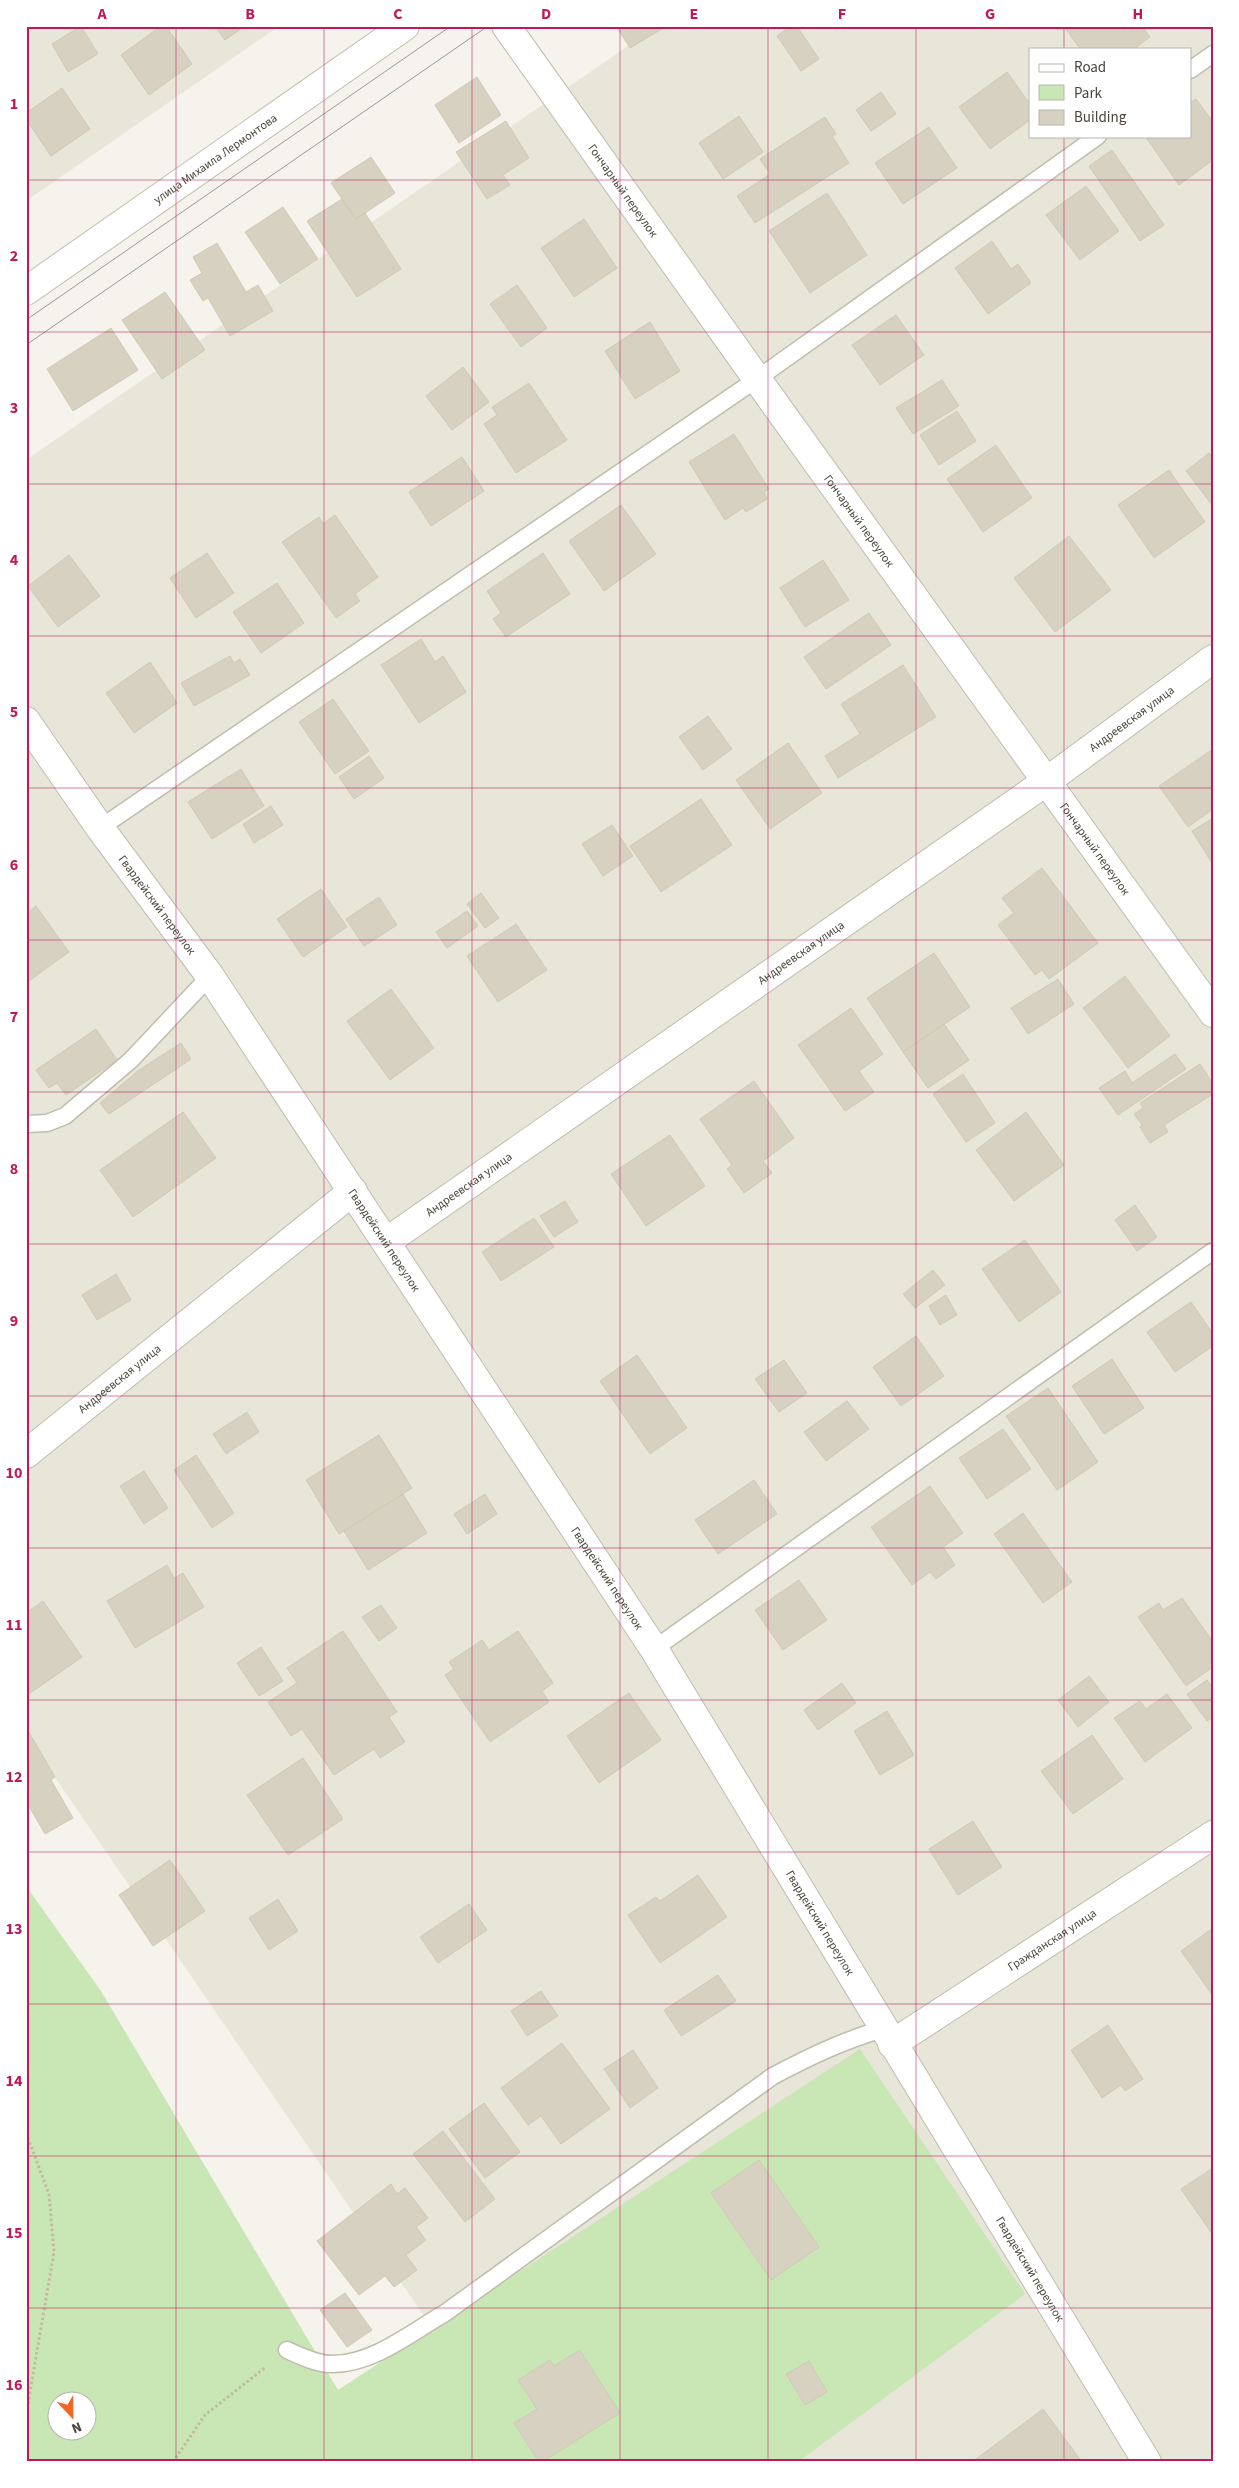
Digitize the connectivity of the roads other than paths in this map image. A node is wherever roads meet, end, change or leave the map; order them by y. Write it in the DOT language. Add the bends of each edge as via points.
graph roads {
  1 [pos="405,26"];
  2 [pos="506,26"];
  3 [pos="1213,54"];
  4 [pos="1192,69"];
  5 [pos="1095,138"];
  6 [pos="26,291"];
  7 [pos="757,379"];
  8 [pos="1213,658"];
  9 [pos="26,721"];
  10 [pos="1047,781"];
  11 [pos="100,828"];
  12 [pos="210,976"];
  13 [pos="1213,1013"];
  14 [pos="26,1124"];
  15 [pos="353,1191"];
  16 [pos="386,1242"];
  17 [pos="1213,1250"];
  18 [pos="26,1454"];
  19 [pos="654,1649"];
  20 [pos="1213,1835"];
  21 [pos="888,2037"];
  22 [pos="288,2350"];
  23 [pos="1147,2462"];
  1 -- 6 [label="street, улица Михаила Лермонтова"];
  2 -- 7 [label="street, Гончарный переулок"];
  3 -- 4 [label="lane"];
  5 -- 7 [label="lane"];
  7 -- 10 [label="street, Гончарный переулок"];
  7 -- 11 [label="lane"];
  8 -- 10 [label="street, Андреевская улица"];
  9 -- 11 [label="street, Гвардейский переулок"];
  10 -- 13 [label="street, Гончарный переулок"];
  10 -- 16 [label="street, Андреевская улица"];
  11 -- 12 [label="street, Гвардейский переулок"];
  12 -- 14 [label="lane" via="131,1060 65,1116"];
  12 -- 15 [label="street, Гвардейский переулок"];
  15 -- 16 [label="street, Гвардейский переулок"];
  15 -- 18 [label="street, Андреевская улица"];
  16 -- 19 [label="street, Гвардейский переулок"];
  17 -- 19 [label="lane"];
  19 -- 21 [label="street, Гвардейский переулок"];
  20 -- 21 [label="street, Гражданская улица"];
  21 -- 22 [label="lane" via="855,2037 821,2050 773,2076 446,2312 388,2346 355,2362 330,2364"];
  21 -- 23 [label="street, Гвардейский переулок"];
}
